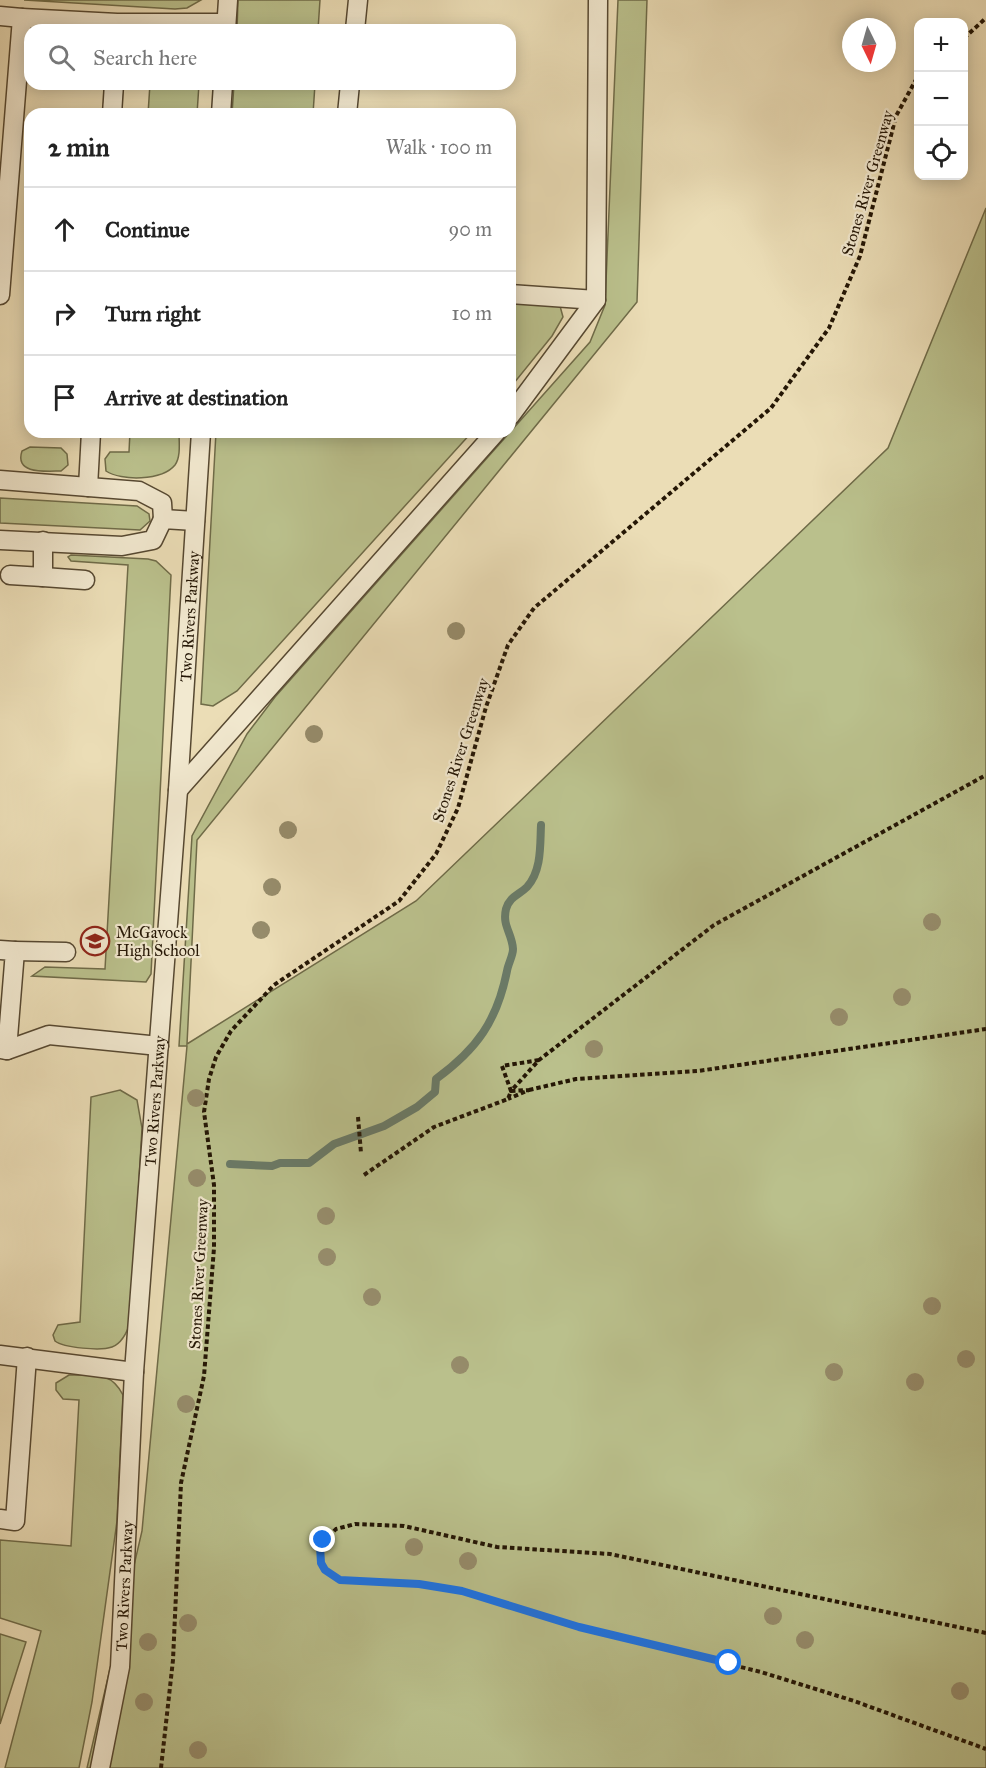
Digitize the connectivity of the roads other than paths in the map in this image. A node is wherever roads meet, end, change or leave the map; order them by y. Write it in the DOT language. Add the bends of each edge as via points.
graph roads {
  1 [pos="228,0"];
  2 [pos="358,0"];
  3 [pos="598,0"];
  4 [pos="0,16"];
  5 [pos="22,18"];
  6 [pos="85,24"];
  7 [pos="226,24"];
  8 [pos="356,24"];
  9 [pos="114,90"];
  10 [pos="223,90"];
  11 [pos="349,90"];
  12 [pos="112,108"];
  13 [pos="221,108"];
  14 [pos="348,108"];
  15 [pos="516,294"];
  16 [pos="0,295"];
  17 [pos="596,300"];
  18 [pos="516,408"];
  19 [pos="91,438"];
  20 [pos="201,438"];
  21 [pos="490,438"];
  22 [pos="0,480"];
  23 [pos="88,488"];
  24 [pos="163,519"];
  25 [pos="195,521"];
  26 [pos="0,540"];
  27 [pos="43,541"];
  28 [pos="10,575"];
  29 [pos="43,577"];
  30 [pos="85,580"];
  31 [pos="178,790"];
  32 [pos="7,950"];
  33 [pos="66,952"];
  34 [pos="159,1046"];
  35 [pos="4,1050"];
  36 [pos="0,1355"];
  37 [pos="27,1357"];
  38 [pos="134,1372"];
  39 [pos="0,1519"];
  40 [pos="100,1768"];
  1 -- 7 [label="lane"];
  2 -- 8 [label="lane"];
  3 -- 17 [label="lane"];
  4 -- 5 [label="lane"];
  5 -- 6 [label="lane"];
  5 -- 16 [label="lane"];
  9 -- 12 [label="lane"];
  10 -- 13 [label="lane"];
  11 -- 14 [label="lane"];
  15 -- 17 [label="lane"];
  17 -- 18 [label="lane"];
  19 -- 23 [label="lane"];
  20 -- 25 [label="lane, Two Rivers Parkway"];
  21 -- 31 [label="lane"];
  22 -- 23 [label="lane"];
  23 -- 24 [label="lane" via="139,491 162,503"];
  24 -- 25 [label="lane"];
  24 -- 27 [label="lane" via="153,540 122,546"];
  25 -- 31 [label="lane, Two Rivers Parkway"];
  26 -- 27 [label="lane"];
  27 -- 29 [label="lane"];
  28 -- 29 [label="lane"];
  29 -- 30 [label="lane"];
  31 -- 34 [label="lane, Two Rivers Parkway"];
  32 -- 33 [label="lane"];
  32 -- 35 [label="lane"];
  34 -- 35 [label="lane" via="49,1035"];
  34 -- 38 [label="lane, Two Rivers Parkway"];
  36 -- 37 [label="lane"];
  37 -- 38 [label="lane"];
  37 -- 39 [label="lane" via="15,1521"];
  38 -- 40 [label="lane, Two Rivers Parkway" via="120,1667"];
}
